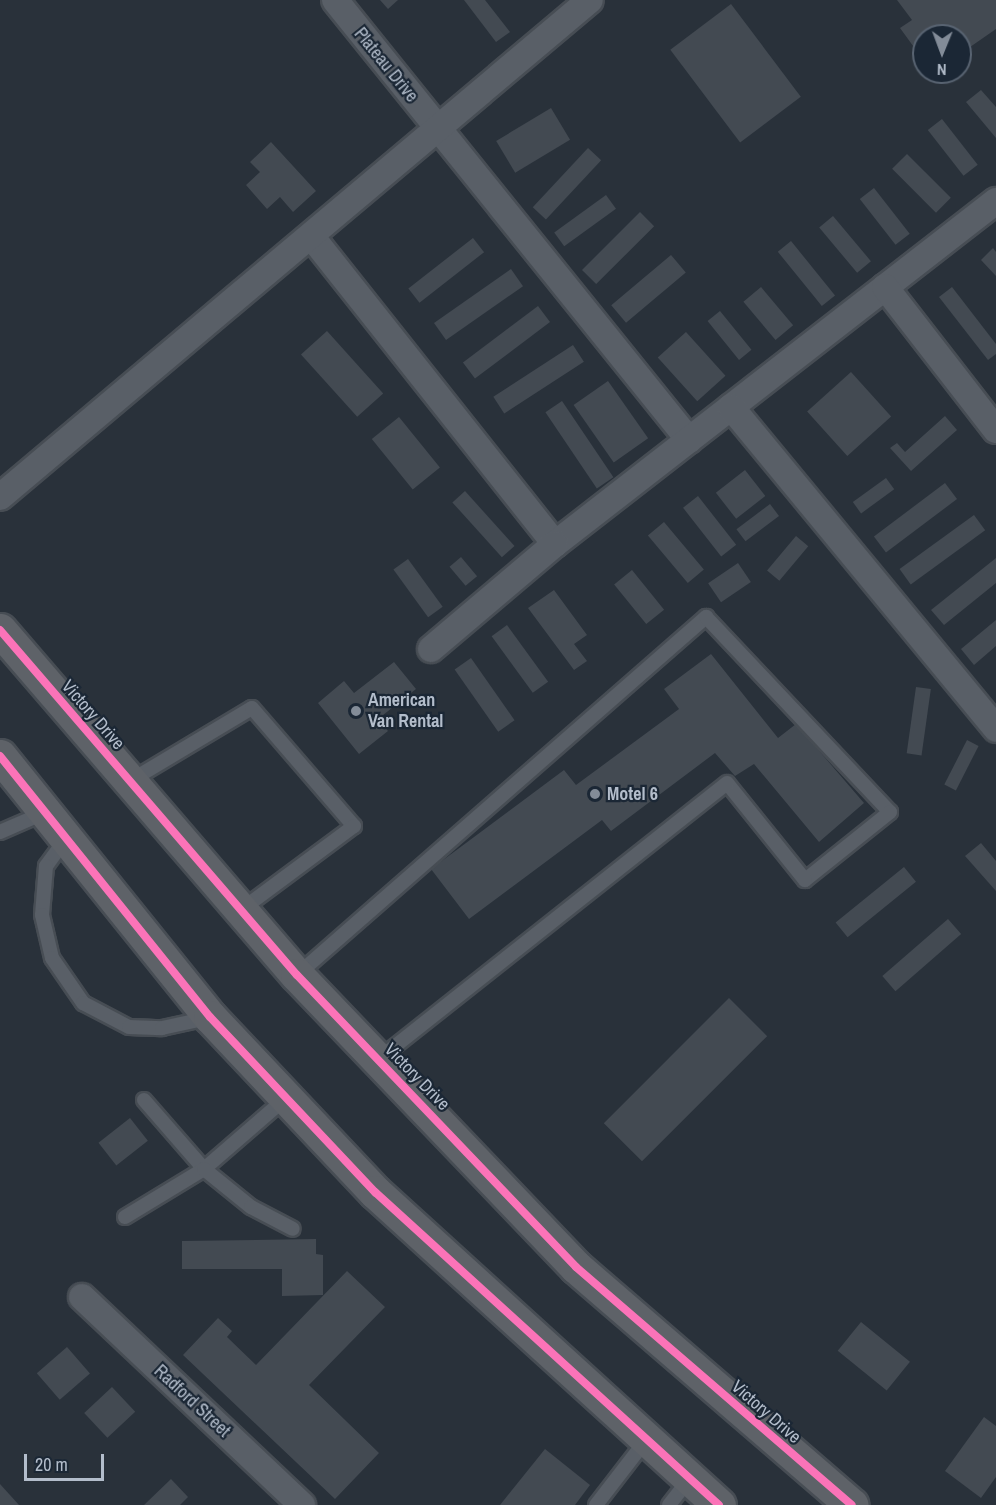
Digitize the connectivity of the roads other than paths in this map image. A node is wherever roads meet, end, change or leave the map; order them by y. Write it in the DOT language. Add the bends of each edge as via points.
graph roads {
  1 [pos="335,0"];
  2 [pos="590,0"];
  3 [pos="438,130"];
  4 [pos="996,201"];
  5 [pos="312,236"];
  6 [pos="885,287"];
  7 [pos="731,407"];
  8 [pos="996,430"];
  9 [pos="689,440"];
  10 [pos="0,497"];
  11 [pos="555,544"];
  12 [pos="0,630"];
  13 [pos="431,650"];
  14 [pos="996,729"];
  15 [pos="0,756"];
  16 [pos="130,781"];
  17 [pos="44,813"];
  18 [pos="0,832"];
  19 [pos="65,840"];
  20 [pos="242,910"];
  21 [pos="297,975"];
  22 [pos="210,1017"];
  23 [pos="379,1059"];
  24 [pos="286,1098"];
  25 [pos="144,1100"];
  26 [pos="204,1169"];
  27 [pos="125,1217"];
  28 [pos="293,1229"];
  29 [pos="82,1297"];
  30 [pos="647,1439"];
  31 [pos="690,1478"];
  32 [pos="302,1505"];
  33 [pos="596,1505"];
  34 [pos="669,1505"];
  35 [pos="719,1505"];
  36 [pos="852,1505"];
  1 -- 3 [label="street, Plateau Drive"];
  2 -- 3 [label="street"];
  3 -- 5 [label="street"];
  3 -- 9 [label="street, Plateau Drive"];
  4 -- 6 [label="street"];
  5 -- 10 [label="street"];
  5 -- 11 [label="street"];
  6 -- 7 [label="street"];
  6 -- 8 [label="street"];
  7 -- 9 [label="street"];
  7 -- 14 [label="street"];
  9 -- 11 [label="street"];
  11 -- 13 [label="street"];
  12 -- 16 [label="highway, Victory Drive"];
  15 -- 17 [label="highway"];
  16 -- 20 [label="highway, Victory Drive"];
  16 -- 20 [label="lane" via="252,708 354,825"];
  17 -- 18 [label="lane"];
  17 -- 19 [label="highway"];
  19 -- 22 [label="highway"];
  19 -- 22 [label="lane" via="46,866 42,915 52,958 83,1003 129,1027 162,1028"];
  20 -- 21 [label="highway, Victory Drive"];
  21 -- 23 [label="highway, Victory Drive"];
  21 -- 23 [label="lane" via="706,617 890,812 805,880 727,783"];
  22 -- 24 [label="highway"];
  23 -- 36 [label="highway, Victory Drive" via="576,1267"];
  24 -- 26 [label="lane"];
  24 -- 30 [label="highway" via="375,1192"];
  25 -- 26 [label="lane"];
  26 -- 27 [label="lane"];
  26 -- 28 [label="lane" via="250,1207"];
  29 -- 32 [label="street, Radford Street"];
  30 -- 31 [label="highway"];
  30 -- 33 [label="lane"];
  31 -- 34 [label="lane"];
  31 -- 35 [label="highway"];
}
